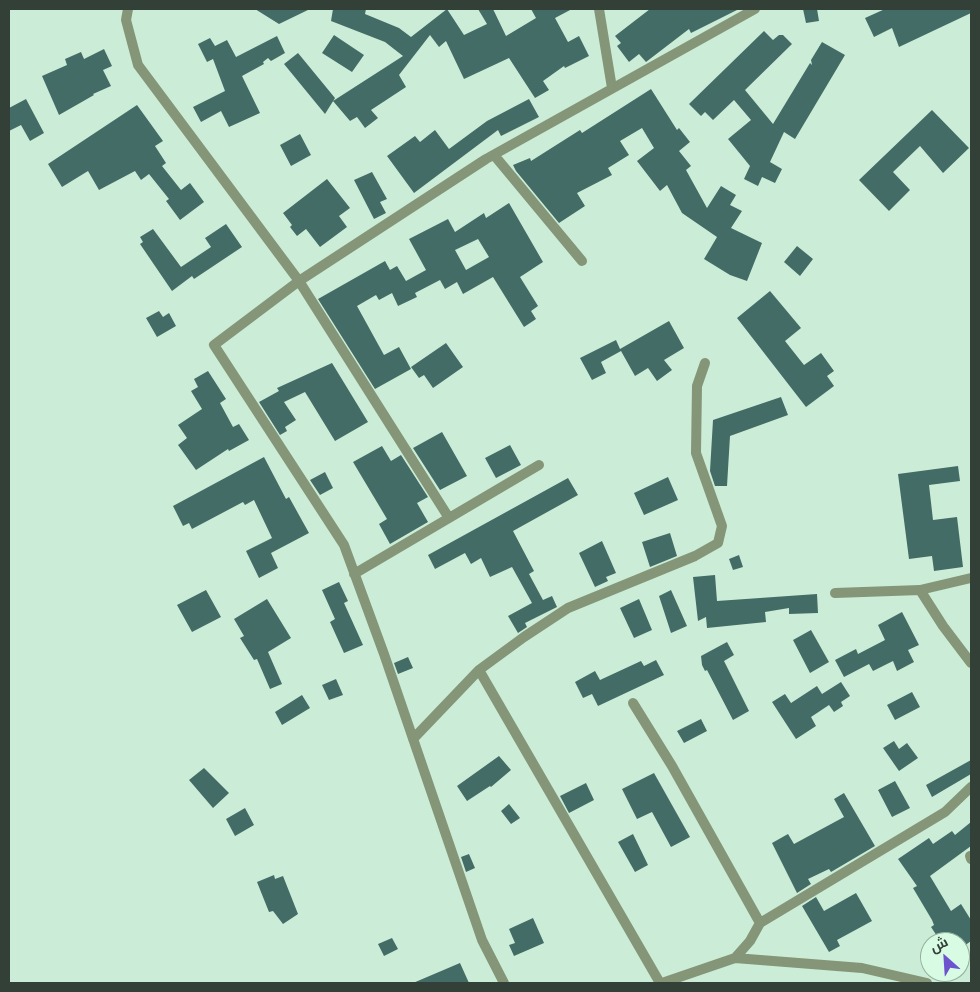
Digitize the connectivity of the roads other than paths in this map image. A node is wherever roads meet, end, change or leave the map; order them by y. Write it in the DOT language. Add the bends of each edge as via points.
graph roads {
  1 [pos="128,9"];
  2 [pos="599,9"];
  3 [pos="755,9"];
  4 [pos="612,88"];
  5 [pos="494,154"];
  6 [pos="582,261"];
  7 [pos="299,281"];
  8 [pos="705,364"];
  9 [pos="539,465"];
  10 [pos="449,518"];
  11 [pos="354,574"];
  12 [pos="971,578"];
  13 [pos="920,590"];
  14 [pos="835,593"];
  15 [pos="971,663"];
  16 [pos="479,670"];
  17 [pos="633,703"];
  18 [pos="413,739"];
  19 [pos="971,788"];
  20 [pos="760,923"];
  21 [pos="735,958"];
  22 [pos="504,983"];
  23 [pos="661,983"];
  24 [pos="927,983"];
  1 -- 7 [label="street" via="126,20 138,65"];
  2 -- 4 [label="street"];
  3 -- 4 [label="street"];
  4 -- 5 [label="street"];
  5 -- 6 [label="street"];
  5 -- 7 [label="street"];
  7 -- 10 [label="street"];
  7 -- 11 [label="street" via="214,345 344,545"];
  8 -- 16 [label="street" via="697,386 696,453 722,526 718,543 695,556 568,608"];
  9 -- 10 [label="street"];
  10 -- 11 [label="street"];
  11 -- 18 [label="street"];
  12 -- 13 [label="street"];
  13 -- 14 [label="street"];
  13 -- 15 [label="street"];
  16 -- 18 [label="street"];
  16 -- 23 [label="street"];
  17 -- 20 [label="street"];
  18 -- 22 [label="street" via="482,940"];
  19 -- 20 [label="street" via="945,812"];
  20 -- 21 [label="street"];
  21 -- 23 [label="street"];
  21 -- 24 [label="street" via="862,968"];
}
